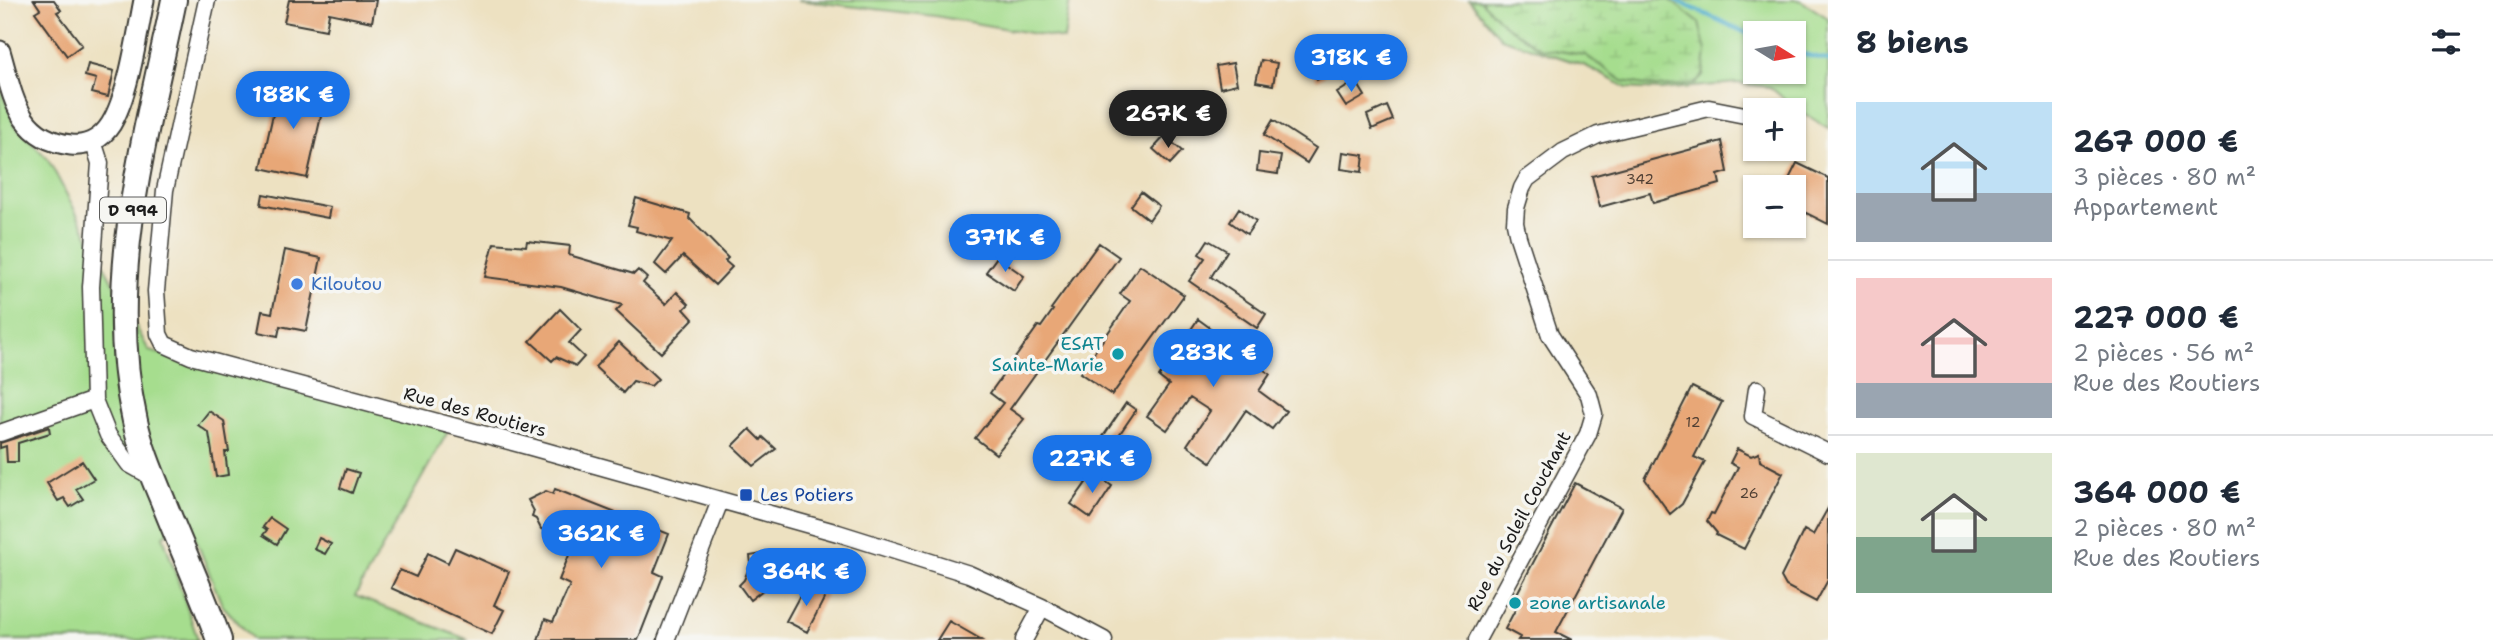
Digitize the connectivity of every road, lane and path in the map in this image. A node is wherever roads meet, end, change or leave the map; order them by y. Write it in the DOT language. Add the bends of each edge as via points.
graph roads {
  1 [pos="144,0"];
  2 [pos="174,0"];
  3 [pos="207,0"];
  4 [pos="0,51"];
  5 [pos="1743,115"];
  6 [pos="93,141"];
  7 [pos="1757,389"];
  8 [pos="94,400"];
  9 [pos="0,433"];
  10 [pos="1828,453"];
  11 [pos="154,478"];
  12 [pos="720,501"];
  13 [pos="1042,607"];
  14 [pos="219,640"];
  15 [pos="666,640"];
  16 [pos="1024,640"];
  17 [pos="1104,640"];
  18 [pos="1477,640"];
  1 -- 6 [label="street" via="122,97 112,121"];
  2 -- 11 [label="main road, D 994" via="135,192 122,323 135,424"];
  3 -- 12 [label="street, Rue des Routiers" via="165,190 156,291 164,344 191,356"];
  4 -- 6 [label="street" via="20,113 38,135 76,146"];
  5 -- 18 [label="street, Rue du Soleil Couchant" via="1709,108 1598,135 1563,152 1522,188 1516,208 1518,237 1550,335 1589,395 1594,414 1588,434"];
  6 -- 8 [label="street" via="100,163 91,287"];
  7 -- 10 [label="street" via="1753,416"];
  8 -- 9 [label="street"];
  8 -- 11 [label="street" via="108,435 129,464"];
  11 -- 14 [label="main road, D 994"];
  12 -- 13 [label="street, Rue des Routiers" via="969,574"];
  12 -- 15 [label="street"];
  13 -- 16 [label="street"];
  13 -- 17 [label="street, Rue des Routiers"];
}
